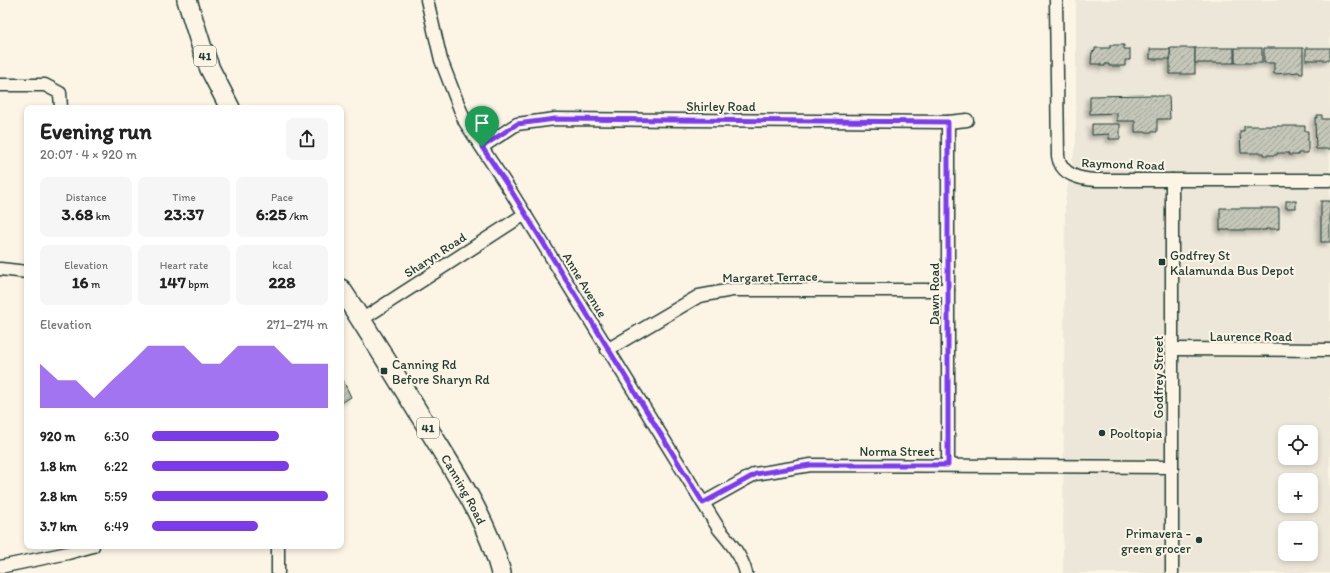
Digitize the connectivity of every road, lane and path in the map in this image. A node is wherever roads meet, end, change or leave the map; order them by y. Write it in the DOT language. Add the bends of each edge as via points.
graph roads {
  1 [pos="187,0"];
  2 [pos="427,0"];
  3 [pos="1056,0"];
  4 [pos="0,85"];
  5 [pos="61,105"];
  6 [pos="228,105"];
  7 [pos="967,120"];
  8 [pos="948,122"];
  9 [pos="482,147"];
  10 [pos="1172,180"];
  11 [pos="1330,180"];
  12 [pos="525,214"];
  13 [pos="0,269"];
  14 [pos="24,272"];
  15 [pos="948,290"];
  16 [pos="344,294"];
  17 [pos="361,320"];
  18 [pos="1172,349"];
  19 [pos="608,350"];
  20 [pos="1330,350"];
  21 [pos="948,465"];
  22 [pos="1172,467"];
  23 [pos="703,503"];
  24 [pos="82,549"];
  25 [pos="278,549"];
  26 [pos="0,567"];
  27 [pos="278,573"];
  28 [pos="501,573"];
  29 [pos="746,573"];
  30 [pos="1172,573"];
  1 -- 6 [label="main road, 41" via="210,69"];
  2 -- 9 [label="street, Anne Avenue" via="440,60 466,122"];
  3 -- 10 [label="street, Raymond Road" via="1058,151 1061,166 1073,176 1084,180"];
  4 -- 5 [label="street" via="45,86 60,93"];
  7 -- 8 [label="street, Shirley Road"];
  8 -- 9 [label="street, Shirley Road" via="555,119 517,124"];
  8 -- 15 [label="street, Dawn Road"];
  9 -- 12 [label="street, Anne Avenue"];
  10 -- 11 [label="street, Raymond Road"];
  10 -- 18 [label="street, Godfrey Street"];
  12 -- 17 [label="street, Sharyn Road"];
  12 -- 19 [label="street, Anne Avenue"];
  13 -- 14 [label="street"];
  15 -- 19 [label="street, Margaret Terrace" via="732,290 699,296"];
  15 -- 21 [label="street, Dawn Road"];
  16 -- 17 [label="main road, Canning Road / 41"];
  17 -- 28 [label="main road, Canning Road / 41" via="474,505"];
  18 -- 20 [label="street, Laurence Road"];
  18 -- 22 [label="street, Godfrey Street"];
  19 -- 23 [label="street, Anne Avenue"];
  21 -- 22 [label="street, Norma Street"];
  21 -- 23 [label="street, Norma Street" via="810,465 756,474"];
  22 -- 30 [label="street, Godfrey Street"];
  23 -- 29 [label="street, Anne Avenue" via="732,545"];
  24 -- 26 [label="street"];
  25 -- 27 [label="street"];
}
